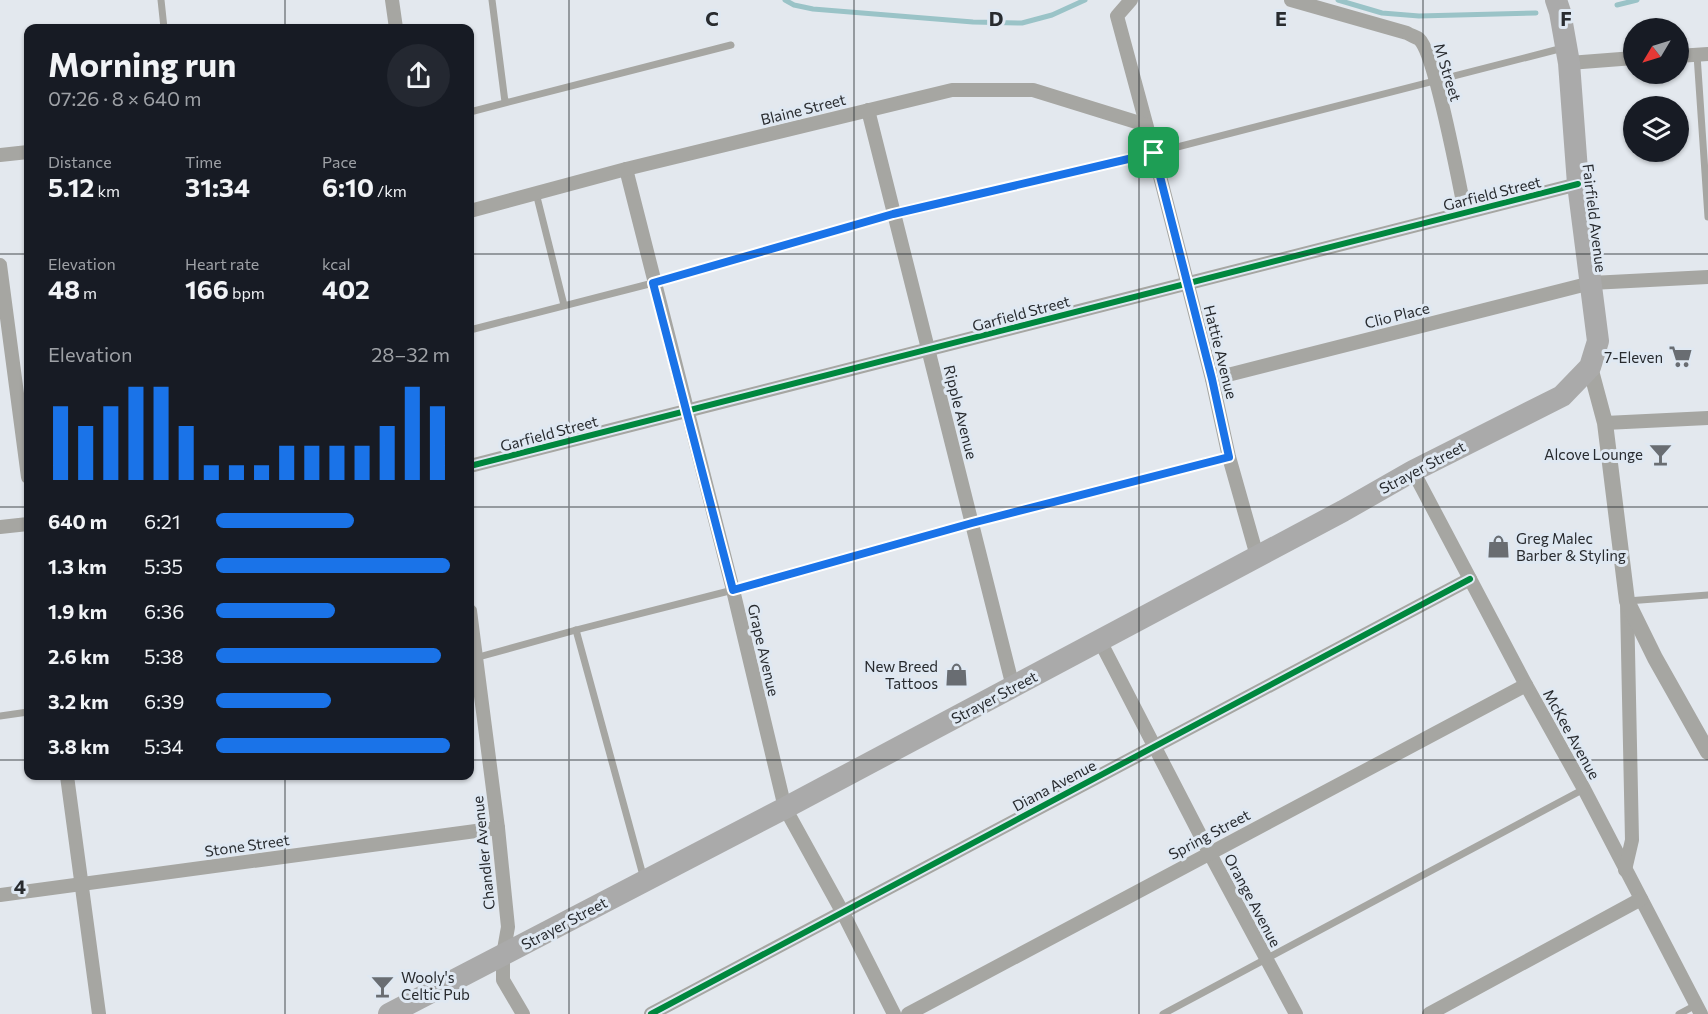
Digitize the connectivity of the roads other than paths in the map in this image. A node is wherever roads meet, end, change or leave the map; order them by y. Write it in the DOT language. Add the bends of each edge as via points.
graph roads {
  1 [pos="161,0"];
  2 [pos="392,0"];
  3 [pos="492,0"];
  4 [pos="1131,0"];
  5 [pos="1291,0"];
  6 [pos="1556,0"];
  7 [pos="164,24"];
  8 [pos="395,24"];
  9 [pos="731,45"];
  10 [pos="1703,54"];
  11 [pos="1567,55"];
  12 [pos="1623,58"];
  13 [pos="1436,81"];
  14 [pos="505,102"];
  15 [pos="868,110"];
  16 [pos="474,111"];
  17 [pos="1146,125"];
  18 [pos="24,152"];
  19 [pos="1154,153"];
  20 [pos="0,155"];
  21 [pos="1706,164"];
  22 [pos="626,169"];
  23 [pos="1578,184"];
  24 [pos="536,193"];
  25 [pos="474,210"];
  26 [pos="1465,212"];
  27 [pos="893,214"];
  28 [pos="1708,217"];
  29 [pos="0,270"];
  30 [pos="1708,277"];
  31 [pos="1186,282"];
  32 [pos="653,283"];
  33 [pos="1591,283"];
  34 [pos="564,305"];
  35 [pos="474,329"];
  36 [pos="928,350"];
  37 [pos="1590,366"];
  38 [pos="1212,379"];
  39 [pos="686,410"];
  40 [pos="1708,418"];
  41 [pos="1605,423"];
  42 [pos="24,447"];
  43 [pos="1229,457"];
  44 [pos="474,465"];
  45 [pos="1413,471"];
  46 [pos="972,523"];
  47 [pos="24,524"];
  48 [pos="0,527"];
  49 [pos="1257,556"];
  50 [pos="1470,579"];
  51 [pos="733,590"];
  52 [pos="1708,595"];
  53 [pos="1627,601"];
  54 [pos="576,630"];
  55 [pos="1100,641"];
  56 [pos="474,659"];
  57 [pos="474,666"];
  58 [pos="1526,685"];
  59 [pos="1014,687"];
  60 [pos="24,713"];
  61 [pos="0,716"];
  62 [pos="1155,745"];
  63 [pos="1708,752"];
  64 [pos="68,780"];
  65 [pos="1584,789"];
  66 [pos="785,808"];
  67 [pos="498,828"];
  68 [pos="1209,852"];
  69 [pos="1625,870"];
  70 [pos="645,881"];
  71 [pos="81,885"];
  72 [pos="0,895"];
  73 [pos="1641,899"];
  74 [pos="843,913"];
  75 [pos="503,955"];
  76 [pos="1266,959"];
  77 [pos="1698,1009"];
  78 [pos="99,1014"];
  79 [pos="389,1014"];
  80 [pos="523,1014"];
  81 [pos="651,1014"];
  82 [pos="894,1014"];
  83 [pos="908,1014"];
  84 [pos="1163,1014"];
  85 [pos="1296,1014"];
  86 [pos="1429,1014"];
  87 [pos="1679,1014"];
  1 -- 7 [label="lane"];
  2 -- 8 [label="street"];
  3 -- 14 [label="lane"];
  4 -- 17 [label="street, Hattie Avenue" via="1117,16"];
  5 -- 13 [label="street, M Street" via="1419,39"];
  6 -- 11 [label="highway, Fairfield Avenue"];
  9 -- 14 [label="lane"];
  10 -- 21 [label="lane"];
  11 -- 12 [label="street"];
  11 -- 13 [label="lane"];
  11 -- 23 [label="highway, Fairfield Avenue"];
  13 -- 19 [label="lane"];
  13 -- 26 [label="street, M Street"];
  14 -- 16 [label="lane"];
  15 -- 17 [label="street, Blaine Street" via="952,90 1033,90"];
  15 -- 22 [label="street, Blaine Street"];
  15 -- 27 [label="street, Ripple Avenue"];
  17 -- 19 [label="street, Hattie Avenue"];
  18 -- 20 [label="street"];
  19 -- 27 [label="lane"];
  19 -- 31 [label="street, Hattie Avenue"];
  21 -- 28 [label="lane"];
  22 -- 24 [label="street, Blaine Street"];
  22 -- 32 [label="street, Grape Avenue"];
  23 -- 26 [label="street, Garfield Street"];
  23 -- 33 [label="highway, Fairfield Avenue"];
  24 -- 25 [label="street, Blaine Street"];
  24 -- 34 [label="lane"];
  26 -- 31 [label="street, Garfield Street"];
  27 -- 32 [label="lane"];
  27 -- 36 [label="street, Ripple Avenue"];
  29 -- 42 [label="street"];
  30 -- 33 [label="street, Clio Place"];
  31 -- 36 [label="street, Garfield Street"];
  31 -- 38 [label="street, Hattie Avenue"];
  32 -- 34 [label="lane"];
  32 -- 39 [label="street, Grape Avenue"];
  33 -- 37 [label="highway, Fairfield Avenue" via="1598,341"];
  33 -- 38 [label="street, Clio Place"];
  34 -- 35 [label="lane"];
  36 -- 39 [label="street, Garfield Street"];
  36 -- 46 [label="street, Ripple Avenue"];
  37 -- 41 [label="street, Fairfield Avenue"];
  37 -- 45 [label="highway, Strayer Street" via="1562,396"];
  38 -- 43 [label="street, Hattie Avenue"];
  39 -- 44 [label="street, Garfield Street"];
  39 -- 51 [label="street, Grape Avenue"];
  40 -- 41 [label="street"];
  41 -- 53 [label="street, Fairfield Avenue"];
  43 -- 46 [label="lane"];
  43 -- 49 [label="street, Hattie Avenue"];
  45 -- 49 [label="highway, Strayer Street"];
  45 -- 50 [label="street, McKee Avenue"];
  46 -- 51 [label="lane"];
  46 -- 59 [label="street, Ripple Avenue"];
  47 -- 48 [label="street"];
  49 -- 55 [label="highway, Strayer Street"];
  50 -- 58 [label="street, McKee Avenue"];
  50 -- 62 [label="street, Diana Avenue"];
  51 -- 54 [label="lane"];
  51 -- 66 [label="street, Grape Avenue"];
  52 -- 53 [label="lane"];
  53 -- 63 [label="street, Fairfield Avenue"];
  53 -- 69 [label="street" via="1632,840"];
  54 -- 56 [label="lane"];
  54 -- 70 [label="lane"];
  55 -- 59 [label="highway, Strayer Street"];
  55 -- 62 [label="street, Orange Avenue"];
  57 -- 67 [label="street, Chandler Avenue"];
  58 -- 65 [label="street, McKee Avenue"];
  58 -- 68 [label="street, Spring Street"];
  59 -- 66 [label="highway, Strayer Street"];
  60 -- 61 [label="lane"];
  62 -- 68 [label="street, Orange Avenue"];
  62 -- 74 [label="street, Diana Avenue"];
  64 -- 71 [label="street"];
  65 -- 69 [label="street, McKee Avenue"];
  65 -- 76 [label="lane"];
  66 -- 70 [label="highway, Strayer Street"];
  66 -- 74 [label="street, Grape Avenue"];
  67 -- 71 [label="street, Stone Street"];
  67 -- 75 [label="street, Chandler Avenue" via="508,927"];
  68 -- 76 [label="street, Orange Avenue"];
  68 -- 83 [label="street, Spring Street"];
  69 -- 73 [label="street, McKee Avenue"];
  70 -- 75 [label="highway, Strayer Street"];
  71 -- 72 [label="street, Stone Street"];
  71 -- 78 [label="street"];
  73 -- 77 [label="street, McKee Avenue"];
  73 -- 86 [label="street"];
  74 -- 81 [label="street, Diana Avenue"];
  74 -- 82 [label="street, Grape Avenue"];
  75 -- 79 [label="highway, Strayer Street"];
  75 -- 80 [label="street, Chandler Avenue" via="503,980"];
  76 -- 84 [label="lane"];
  76 -- 85 [label="street, Orange Avenue"];
  77 -- 87 [label="lane"];
}
